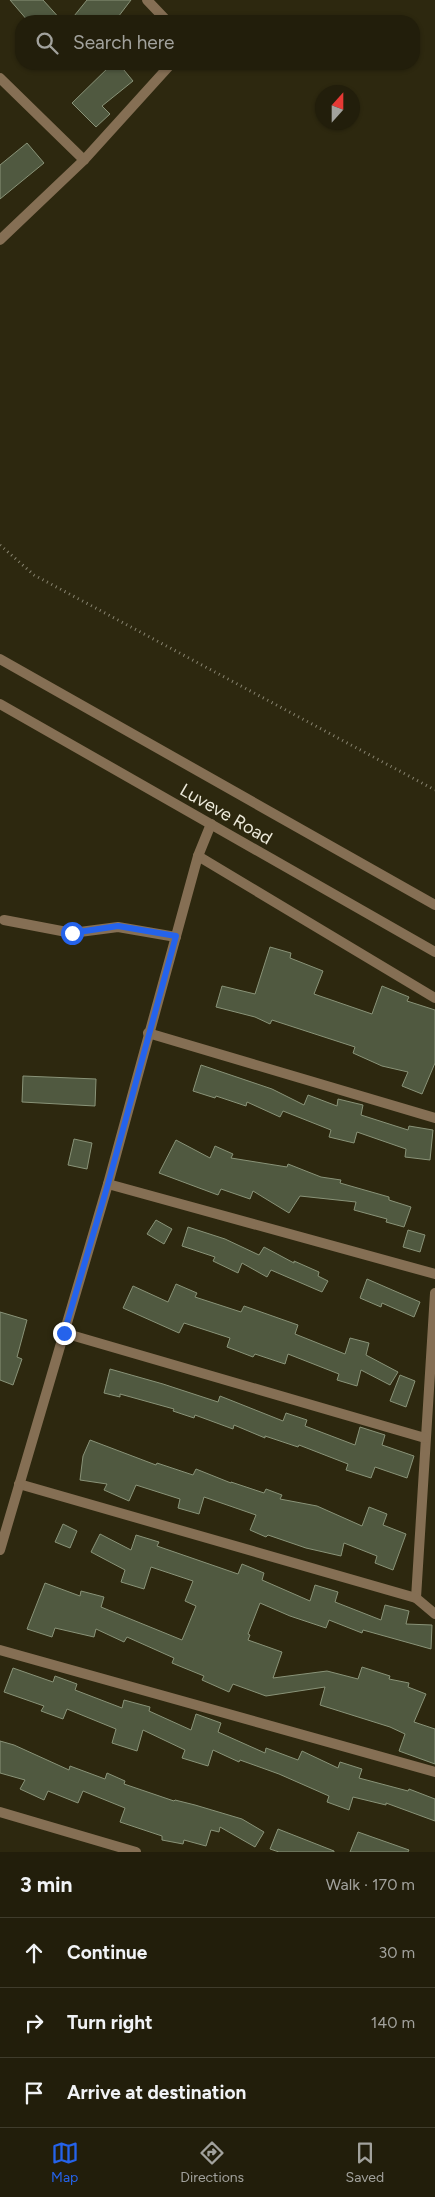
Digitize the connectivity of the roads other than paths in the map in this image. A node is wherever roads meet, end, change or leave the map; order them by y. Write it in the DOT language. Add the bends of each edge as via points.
graph roads {
  1 [pos="147,0"];
  2 [pos="161,15"];
  3 [pos="166,70"];
  4 [pos="0,78"];
  5 [pos="84,160"];
  6 [pos="0,240"];
  7 [pos="0,660"];
  8 [pos="0,704"];
  9 [pos="211,824"];
  10 [pos="198,856"];
  11 [pos="435,905"];
  12 [pos="4,920"];
  13 [pos="176,936"];
  14 [pos="435,952"];
  15 [pos="435,998"];
  16 [pos="148,1033"];
  17 [pos="435,1118"];
  18 [pos="108,1184"];
  19 [pos="435,1274"];
  20 [pos="435,1293"];
  21 [pos="64,1333"];
  22 [pos="425,1438"];
  23 [pos="19,1484"];
  24 [pos="0,1550"];
  25 [pos="416,1598"];
  26 [pos="435,1614"];
  27 [pos="0,1650"];
  28 [pos="435,1772"];
  29 [pos="0,1812"];
  30 [pos="136,1852"];
  1 -- 2 [label="street"];
  3 -- 5 [label="street"];
  4 -- 5 [label="street"];
  5 -- 6 [label="street"];
  7 -- 11 [label="street, Luveve Road"];
  8 -- 9 [label="street, Luveve Road"];
  9 -- 10 [label="street"];
  9 -- 14 [label="street, Luveve Road"];
  10 -- 13 [label="street"];
  10 -- 15 [label="street"];
  12 -- 13 [label="street" via="72,933 118,926"];
  13 -- 16 [label="street"];
  16 -- 17 [label="street"];
  16 -- 18 [label="street"];
  18 -- 19 [label="street"];
  18 -- 21 [label="street"];
  20 -- 22 [label="street"];
  21 -- 22 [label="street"];
  21 -- 23 [label="street"];
  22 -- 25 [label="street"];
  23 -- 24 [label="street"];
  23 -- 25 [label="street"];
  25 -- 26 [label="street"];
  27 -- 28 [label="street"];
  29 -- 30 [label="street"];
}
